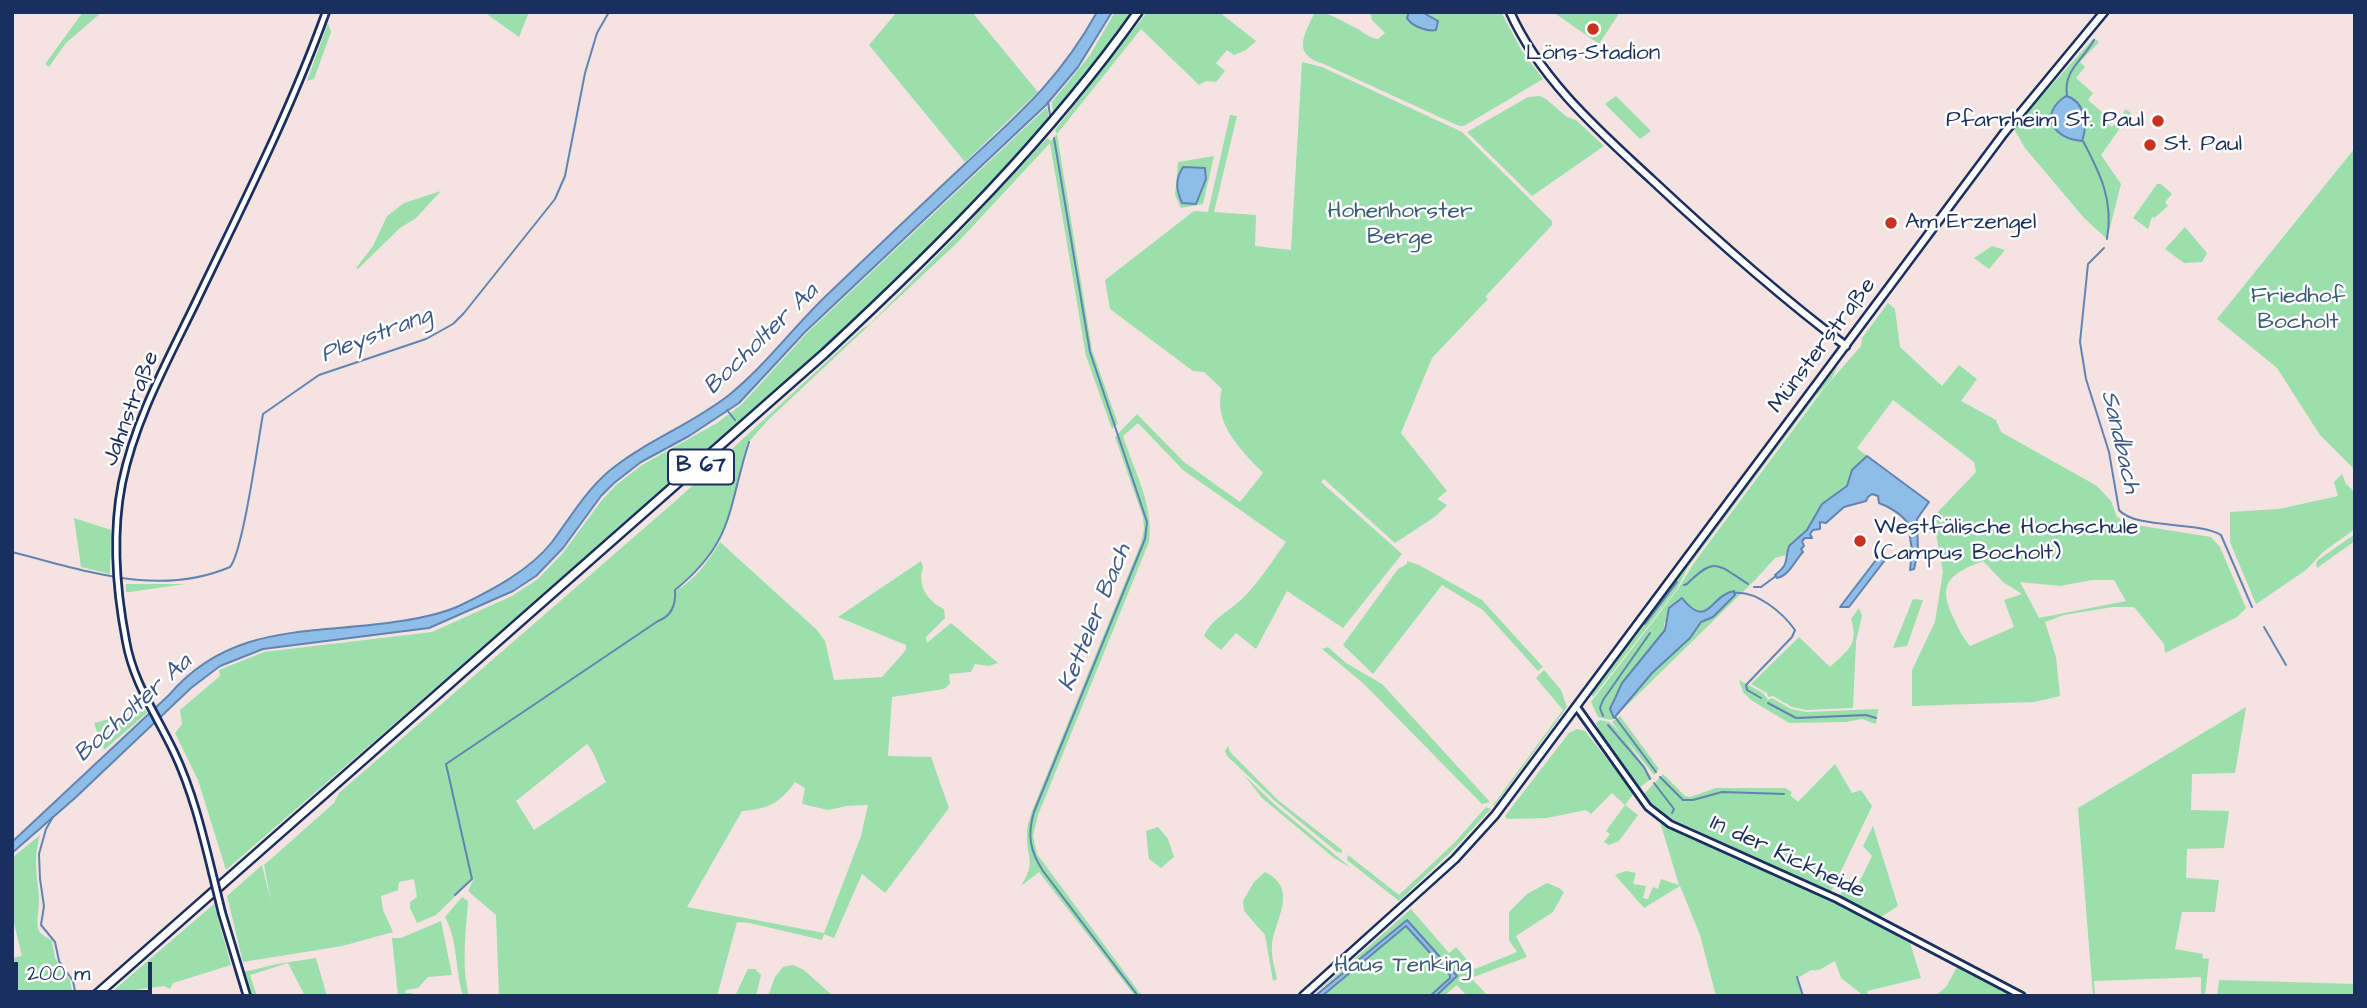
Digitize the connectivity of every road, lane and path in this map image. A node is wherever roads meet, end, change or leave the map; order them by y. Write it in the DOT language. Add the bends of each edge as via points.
graph roads {
  1 [pos="326,12"];
  2 [pos="1141,12"];
  3 [pos="1510,12"];
  4 [pos="2104,12"];
  5 [pos="1846,346"];
  6 [pos="1576,706"];
  7 [pos="95,996"];
  8 [pos="101,996"];
  9 [pos="247,996"];
  10 [pos="1303,996"];
  11 [pos="2022,996"];
  1 -- 9 [label="street, Jahnstraße, bridge" via="277,134 136,432 122,484 117,531 117,569 129,658 191,794"];
  2 -- 7 [label="highway, B 67" via="1014,165 890,292"];
  2 -- 8 [label="highway, B 67" via="1017,167 893,295"];
  3 -- 5 [label="main road" via="1542,66 1615,145 1720,242"];
  4 -- 5 [label="main road, Münsterstraße" via="2004,132"];
  5 -- 6 [label="main road, Münsterstraße"];
  6 -- 10 [label="main road, Münsterstraße" via="1495,815 1455,859"];
  6 -- 11 [label="street, In der Kickheide" via="1650,808 1670,824 1837,898"];
}
